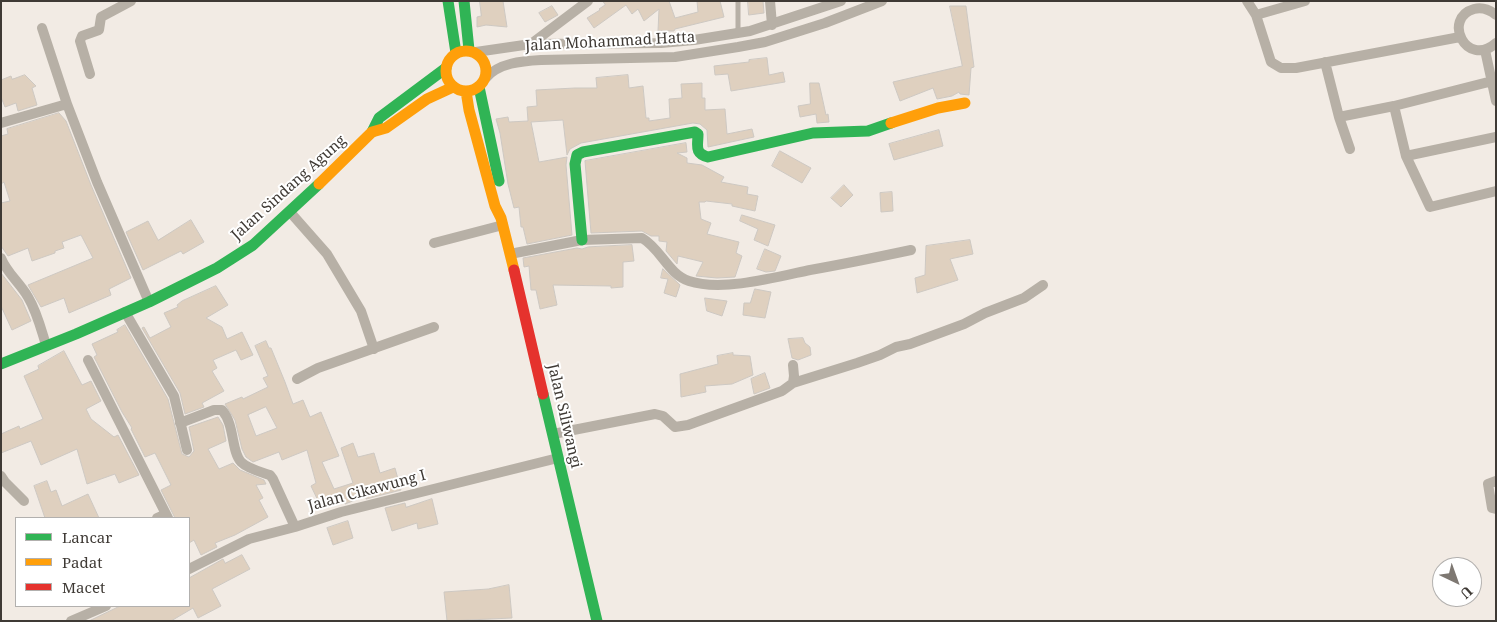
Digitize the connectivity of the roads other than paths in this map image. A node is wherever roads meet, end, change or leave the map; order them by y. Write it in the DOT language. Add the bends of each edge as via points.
graph roads {
  1 [pos="131,1"];
  2 [pos="448,1"];
  3 [pos="464,1"];
  4 [pos="588,1"];
  5 [pos="738,1"];
  6 [pos="770,1"];
  7 [pos="841,1"];
  8 [pos="882,1"];
  9 [pos="1247,1"];
  10 [pos="1305,1"];
  11 [pos="1474,5"];
  12 [pos="1256,15"];
  13 [pos="1496,15"];
  14 [pos="772,24"];
  15 [pos="42,28"];
  16 [pos="738,32"];
  17 [pos="1460,37"];
  18 [pos="1496,43"];
  19 [pos="531,44"];
  20 [pos="738,47"];
  21 [pos="1485,50"];
  22 [pos="472,51"];
  23 [pos="456,53"];
  24 [pos="1325,62"];
  25 [pos="446,68"];
  26 [pos="90,74"];
  27 [pos="1494,80"];
  28 [pos="482,83"];
  29 [pos="453,87"];
  30 [pos="466,92"];
  31 [pos="1496,101"];
  32 [pos="965,103"];
  33 [pos="67,104"];
  34 [pos="1394,106"];
  35 [pos="1339,117"];
  36 [pos="1,123"];
  37 [pos="372,132"];
  38 [pos="1496,136"];
  39 [pos="1350,149"];
  40 [pos="1406,156"];
  41 [pos="1496,191"];
  42 [pos="290,212"];
  43 [pos="502,222"];
  44 [pos="582,240"];
  45 [pos="434,243"];
  46 [pos="911,250"];
  47 [pos="510,254"];
  48 [pos="1,258"];
  49 [pos="1043,285"];
  50 [pos="149,302"];
  51 [pos="125,312"];
  52 [pos="434,327"];
  53 [pos="46,346"];
  54 [pos="374,349"];
  55 [pos="88,360"];
  56 [pos="1,364"];
  57 [pos="793,365"];
  58 [pos="297,379"];
  59 [pos="793,383"];
  60 [pos="180,423"];
  61 [pos="553,434"];
  62 [pos="187,450"];
  63 [pos="558,458"];
  64 [pos="1,476"];
  65 [pos="1496,481"];
  66 [pos="24,500"];
  67 [pos="1496,509"];
  68 [pos="164,517"];
  69 [pos="295,527"];
  70 [pos="192,568"];
  71 [pos="104,607"];
  72 [pos="89,617"];
  73 [pos="71,621"];
  74 [pos="597,621"];
  1 -- 26 [label="street" via="101,17 99,30 82,36 81,44"];
  2 -- 23 [label="main road"];
  3 -- 22 [label="main road"];
  4 -- 19 [label="street"];
  5 -- 16 [label="lane"];
  6 -- 14 [label="street"];
  7 -- 14 [label="street, Jalan Mohammad Hatta"];
  8 -- 20 [label="street, Jalan Mohammad Hatta" via="825,23"];
  9 -- 12 [label="street"];
  10 -- 12 [label="street"];
  11 -- 13 [label="street"];
  11 -- 17 [label="street" via="1461,20"];
  12 -- 24 [label="street" via="1271,62 1281,68 1296,68"];
  14 -- 16 [label="street, Jalan Mohammad Hatta"];
  15 -- 33 [label="street"];
  16 -- 19 [label="street, Jalan Mohammad Hatta" via="661,43"];
  16 -- 20 [label="street"];
  17 -- 21 [label="street" via="1473,49"];
  17 -- 24 [label="street"];
  18 -- 21 [label="street"];
  19 -- 22 [label="street, Jalan Mohammad Hatta"];
  20 -- 28 [label="street, Jalan Mohammad Hatta" via="676,57 519,62 491,71"];
  21 -- 27 [label="street"];
  22 -- 23 [label="main road"];
  22 -- 28 [label="main road" via="485,64"];
  23 -- 25 [label="main road"];
  24 -- 35 [label="street"];
  25 -- 29 [label="main road" via="447,78"];
  25 -- 37 [label="main road" via="379,118"];
  27 -- 31 [label="street"];
  27 -- 34 [label="street"];
  28 -- 30 [label="main road"];
  28 -- 43 [label="main road, Jalan Siliwangi" via="504,204"];
  29 -- 30 [label="main road"];
  29 -- 37 [label="main road, Jalan Sindang Agung" via="428,99 386,128"];
  30 -- 43 [label="main road, Jalan Siliwangi"];
  32 -- 44 [label="main road" via="938,108 868,131 818,132 708,157 700,155 698,134 694,132 583,152 577,155 575,164"];
  33 -- 36 [label="street"];
  33 -- 50 [label="street"];
  34 -- 35 [label="street"];
  34 -- 40 [label="street"];
  35 -- 39 [label="street"];
  37 -- 42 [label="main road, Jalan Sindang Agung"];
  38 -- 40 [label="street"];
  40 -- 41 [label="street" via="1430,207"];
  42 -- 50 [label="main road, Jalan Sindang Agung" via="253,245 217,268"];
  42 -- 54 [label="street" via="327,254 362,311"];
  43 -- 45 [label="street"];
  43 -- 47 [label="main road, Jalan Siliwangi"];
  44 -- 46 [label="street" via="642,238 682,278 690,282 731,285"];
  44 -- 47 [label="street"];
  47 -- 61 [label="main road, Jalan Siliwangi"];
  48 -- 53 [label="street" via="28,297"];
  49 -- 59 [label="street" via="1019,301 964,324"];
  50 -- 51 [label="main road, Jalan Sindang Agung"];
  51 -- 53 [label="main road, Jalan Sindang Agung"];
  51 -- 60 [label="street" via="174,396"];
  52 -- 54 [label="street"];
  53 -- 56 [label="main road, Jalan Sindang Agung"];
  54 -- 58 [label="street" via="318,368"];
  55 -- 68 [label="street"];
  57 -- 59 [label="street"];
  59 -- 61 [label="street" via="782,391 680,427 655,414"];
  60 -- 62 [label="street"];
  60 -- 69 [label="street" via="222,410 233,433 236,456 246,466 273,478"];
  61 -- 63 [label="main road, Jalan Siliwangi"];
  63 -- 69 [label="street, Jalan Cikawung I" via="341,512"];
  63 -- 74 [label="main road, Jalan Siliwangi"];
  64 -- 66 [label="street"];
  65 -- 67 [label="street" via="1488,484 1492,508"];
  69 -- 70 [label="street, Jalan Cikawung I" via="249,538"];
  71 -- 72 [label="street"];
  72 -- 73 [label="street"];
}
